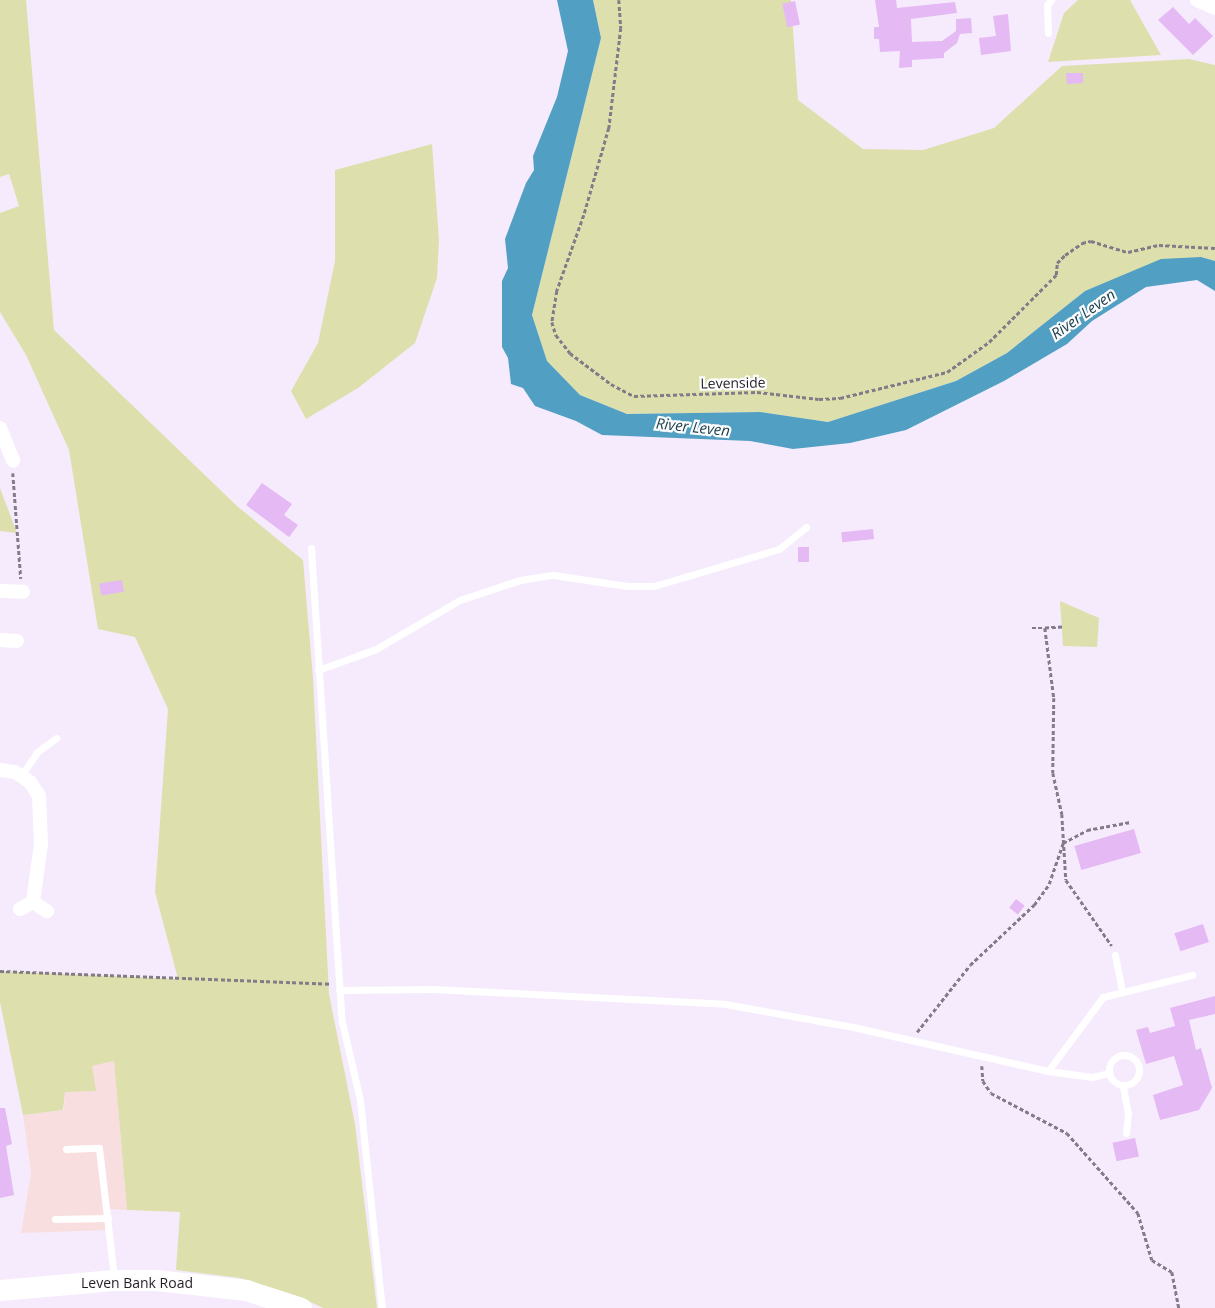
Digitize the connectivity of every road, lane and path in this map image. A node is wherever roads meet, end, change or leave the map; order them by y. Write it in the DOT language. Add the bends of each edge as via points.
graph roads {
  1 [pos="619,0"];
  2 [pos="1051,0"];
  3 [pos="1197,0"];
  4 [pos="1215,8"];
  5 [pos="1048,32"];
  6 [pos="1215,248"];
  7 [pos="0,428"];
  8 [pos="7,455"];
  9 [pos="806,527"];
  10 [pos="311,548"];
  11 [pos="0,591"];
  12 [pos="23,592"];
  13 [pos="1062,627"];
  14 [pos="1032,628"];
  15 [pos="1045,628"];
  16 [pos="0,640"];
  17 [pos="17,641"];
  18 [pos="318,670"];
  19 [pos="56,738"];
  20 [pos="0,770"];
  21 [pos="21,776"];
  22 [pos="1130,822"];
  23 [pos="1063,843"];
  24 [pos="33,902"];
  25 [pos="20,908"];
  26 [pos="47,911"];
  27 [pos="1115,955"];
  28 [pos="0,971"];
  29 [pos="1192,975"];
  30 [pos="339,987"];
  31 [pos="1122,992"];
  32 [pos="912,1042"];
  33 [pos="982,1057"];
  34 [pos="1048,1070"];
  35 [pos="1109,1073"];
  36 [pos="1123,1086"];
  37 [pos="1126,1133"];
  38 [pos="66,1149"];
  39 [pos="108,1218"];
  40 [pos="55,1219"];
  41 [pos="114,1280"];
  42 [pos="0,1290"];
  43 [pos="301,1308"];
  44 [pos="382,1308"];
  45 [pos="1179,1308"];
  1 -- 6 [label="path, Levenside" via="621,28 608,128 584,215 557,292 552,322 556,336 570,353 611,384 634,396 743,392 840,398 947,372 989,342 1056,275 1057,263 1065,254 1082,243 1091,241 1128,252 1159,245"];
  2 -- 5 [label="lane" via="1047,5"];
  3 -- 4 [label="street"];
  7 -- 8 [label="street"];
  8 -- 12 [label="path"];
  9 -- 18 [label="lane" via="779,548 654,586 627,586 552,575 520,580 460,600 376,649"];
  10 -- 18 [label="lane"];
  11 -- 12 [label="street"];
  13 -- 15 [label="path"];
  14 -- 15 [label="path"];
  15 -- 23 [label="path" via="1054,698 1053,774 1062,814"];
  16 -- 17 [label="street"];
  18 -- 30 [label="lane"];
  19 -- 21 [label="lane" via="36,752"];
  20 -- 21 [label="street"];
  21 -- 24 [label="street" via="30,782 39,796 42,811 42,844"];
  22 -- 23 [label="path" via="1087,830"];
  23 -- 27 [label="path" via="1066,880 1111,941"];
  23 -- 32 [label="path" via="1049,884 1034,905 954,983"];
  24 -- 25 [label="street"];
  24 -- 26 [label="street"];
  27 -- 31 [label="lane"];
  28 -- 30 [label="path"];
  29 -- 31 [label="lane"];
  30 -- 32 [label="lane" via="725,1004 853,1026"];
  30 -- 44 [label="lane" via="342,1022 360,1100 367,1152"];
  31 -- 34 [label="lane" via="1103,997"];
  32 -- 33 [label="lane"];
  33 -- 34 [label="lane"];
  33 -- 45 [label="path" via="983,1081 991,1092 1067,1133 1138,1214 1152,1260 1172,1272"];
  34 -- 35 [label="lane" via="1092,1077"];
  35 -- 36 [label="lane" via="1116,1083"];
  35 -- 36 [label="lane" via="1110,1064 1117,1056 1135,1060 1140,1069 1138,1076 1133,1083"];
  36 -- 37 [label="lane" via="1128,1113"];
  38 -- 39 [label="lane" via="99,1148"];
  39 -- 40 [label="lane"];
  39 -- 41 [label="lane"];
  41 -- 42 [label="main road, Leven Bank Road"];
  41 -- 43 [label="main road, Leven Bank Road" via="209,1283 246,1290"];
}
